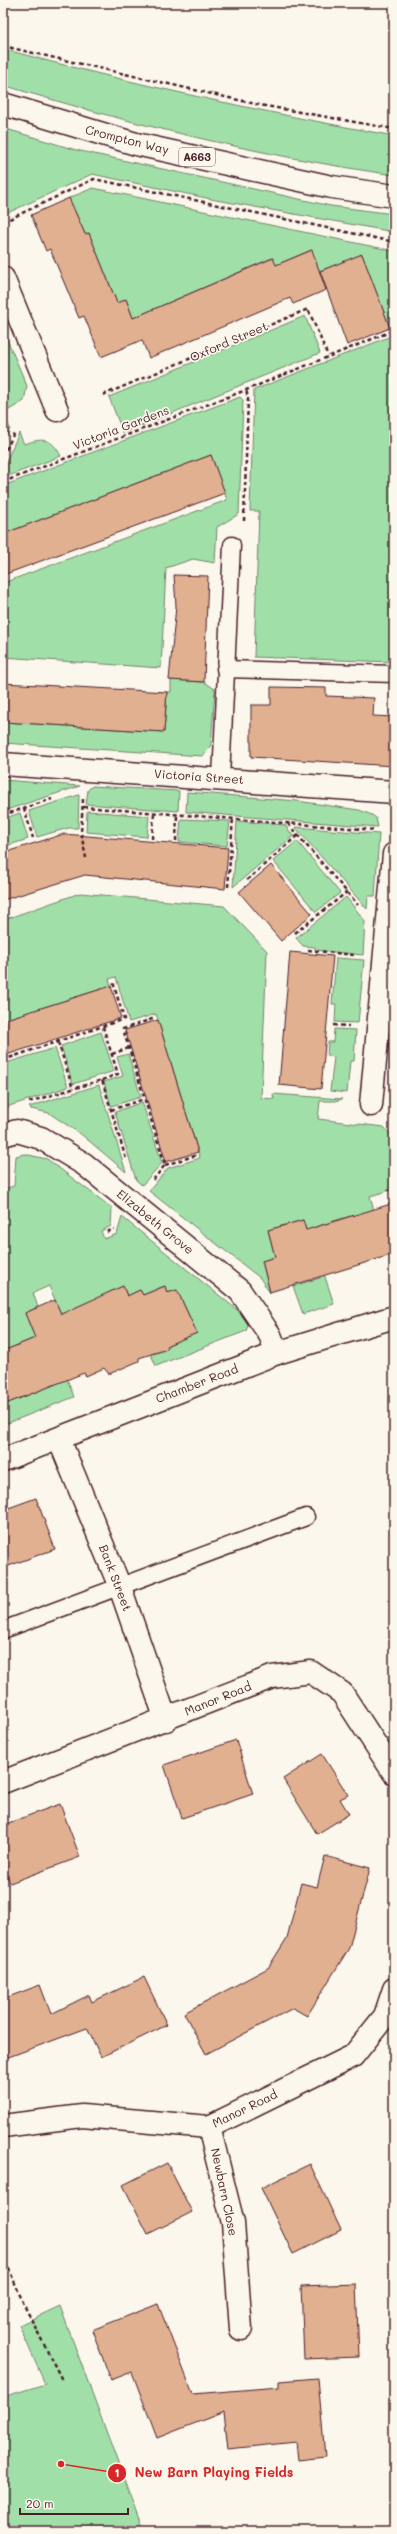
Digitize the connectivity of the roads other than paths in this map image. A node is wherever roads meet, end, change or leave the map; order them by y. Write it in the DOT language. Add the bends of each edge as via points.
graph roads {
  1 [pos="3,104"];
  2 [pos="394,196"];
  3 [pos="3,278"];
  4 [pos="57,410"];
  5 [pos="232,545"];
  6 [pos="225,669"];
  7 [pos="394,674"];
  8 [pos="3,764"];
  9 [pos="221,778"];
  10 [pos="394,792"];
  11 [pos="394,854"];
  12 [pos="371,1105"];
  13 [pos="3,1135"];
  14 [pos="394,1317"];
  15 [pos="277,1353"];
  16 [pos="59,1439"];
  17 [pos="3,1460"];
  18 [pos="306,1517"];
  19 [pos="120,1587"];
  20 [pos="3,1630"];
  21 [pos="166,1720"];
  22 [pos="394,1773"];
  23 [pos="3,1782"];
  24 [pos="394,1989"];
  25 [pos="3,2126"];
  26 [pos="210,2127"];
  27 [pos="241,2329"];
  1 -- 2 [label="street, Crompton Way / A663" via="136,144 332,187"];
  3 -- 4 [label="street"];
  5 -- 6 [label="lane"];
  6 -- 7 [label="lane"];
  6 -- 9 [label="lane"];
  8 -- 9 [label="street, Victoria Street"];
  9 -- 10 [label="street, Victoria Street"];
  11 -- 12 [label="street"];
  13 -- 15 [label="street, Elizabeth Grove" via="17,1131 41,1138 84,1164 240,1291 270,1335"];
  14 -- 15 [label="street, Chamber Road"];
  15 -- 16 [label="street, Chamber Road"];
  16 -- 17 [label="street, Chamber Road"];
  16 -- 19 [label="street, Bank Street"];
  18 -- 19 [label="lane"];
  19 -- 20 [label="lane"];
  19 -- 21 [label="street, Bank Street"];
  21 -- 22 [label="street, Manor Road" via="272,1677 311,1672 342,1693"];
  21 -- 23 [label="street, Manor Road"];
  24 -- 26 [label="street, Manor Road" via="385,2016 353,2056"];
  25 -- 26 [label="street, Manor Road" via="82,2116"];
  26 -- 27 [label="street, Newbarn Close" via="233,2223"];
}
